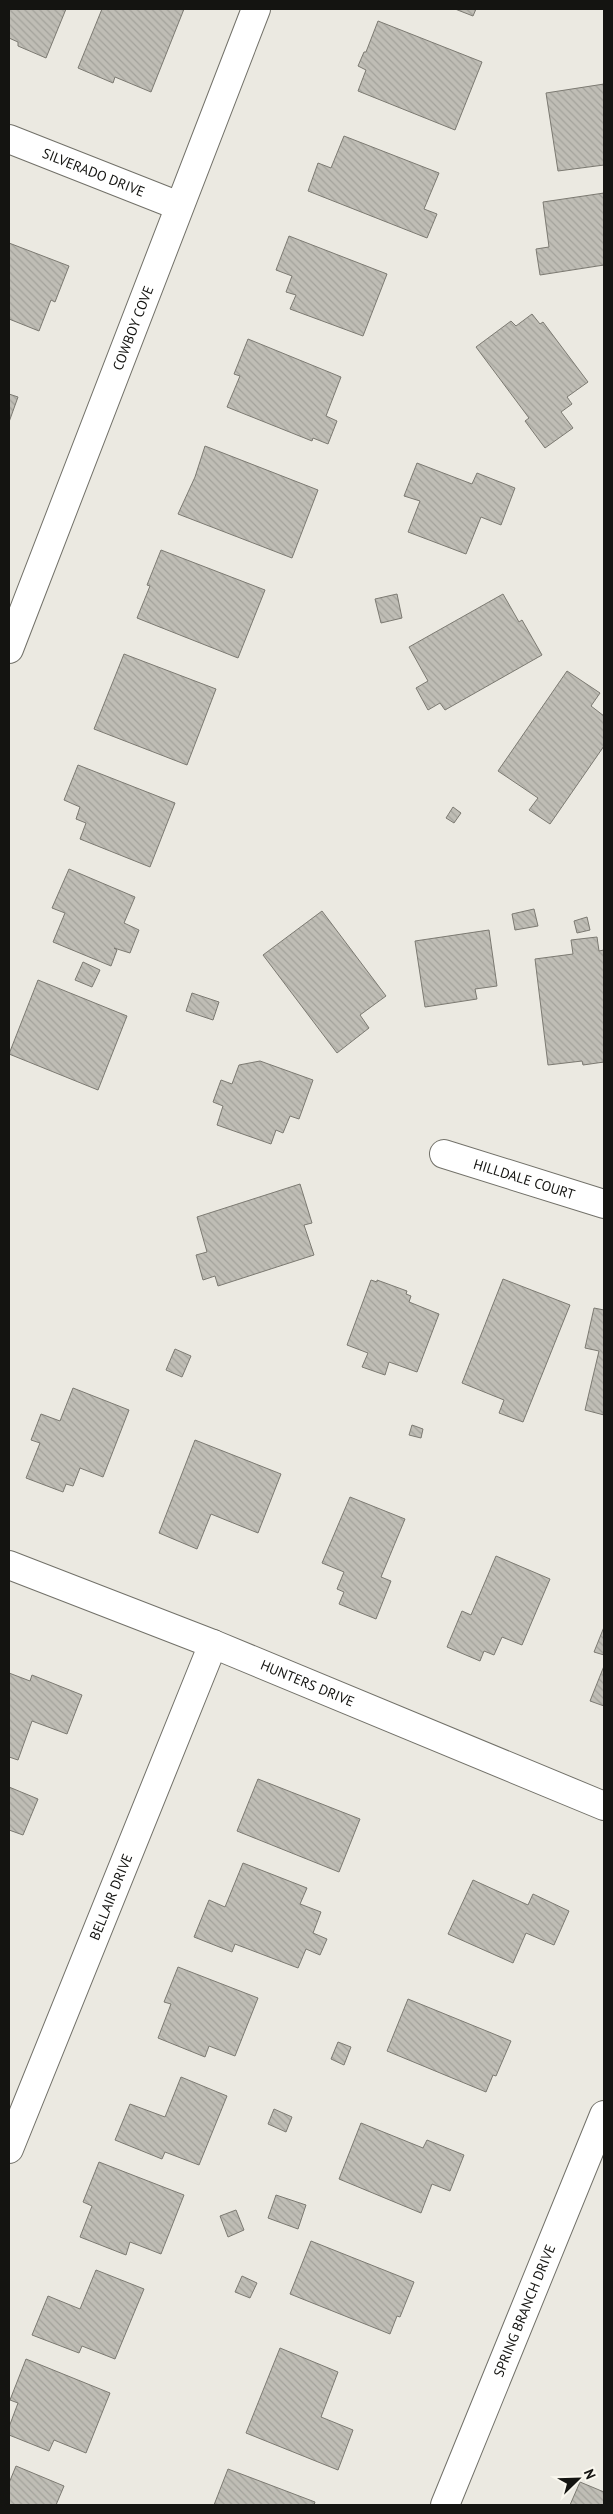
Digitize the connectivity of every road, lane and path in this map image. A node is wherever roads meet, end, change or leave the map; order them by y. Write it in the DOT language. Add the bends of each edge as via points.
graph roads {
  1 [pos="256,9"];
  2 [pos="9,139"];
  3 [pos="179,206"];
  4 [pos="9,649"];
  5 [pos="444,1154"];
  6 [pos="604,1204"];
  7 [pos="9,1565"];
  8 [pos="213,1644"];
  9 [pos="604,1806"];
  10 [pos="602,2126"];
  11 [pos="9,2149"];
  12 [pos="445,2505"];
  1 -- 3 [label="street, COWBOY COVE"];
  2 -- 3 [label="street, SILVERADO DRIVE"];
  3 -- 4 [label="street, COWBOY COVE"];
  5 -- 6 [label="street, HILLDALE COURT"];
  7 -- 8 [label="street, HUNTERS DRIVE"];
  8 -- 9 [label="street, HUNTERS DRIVE"];
  8 -- 11 [label="street, BELLAIR DRIVE"];
  10 -- 12 [label="street, SPRING BRANCH DRIVE"];
}
